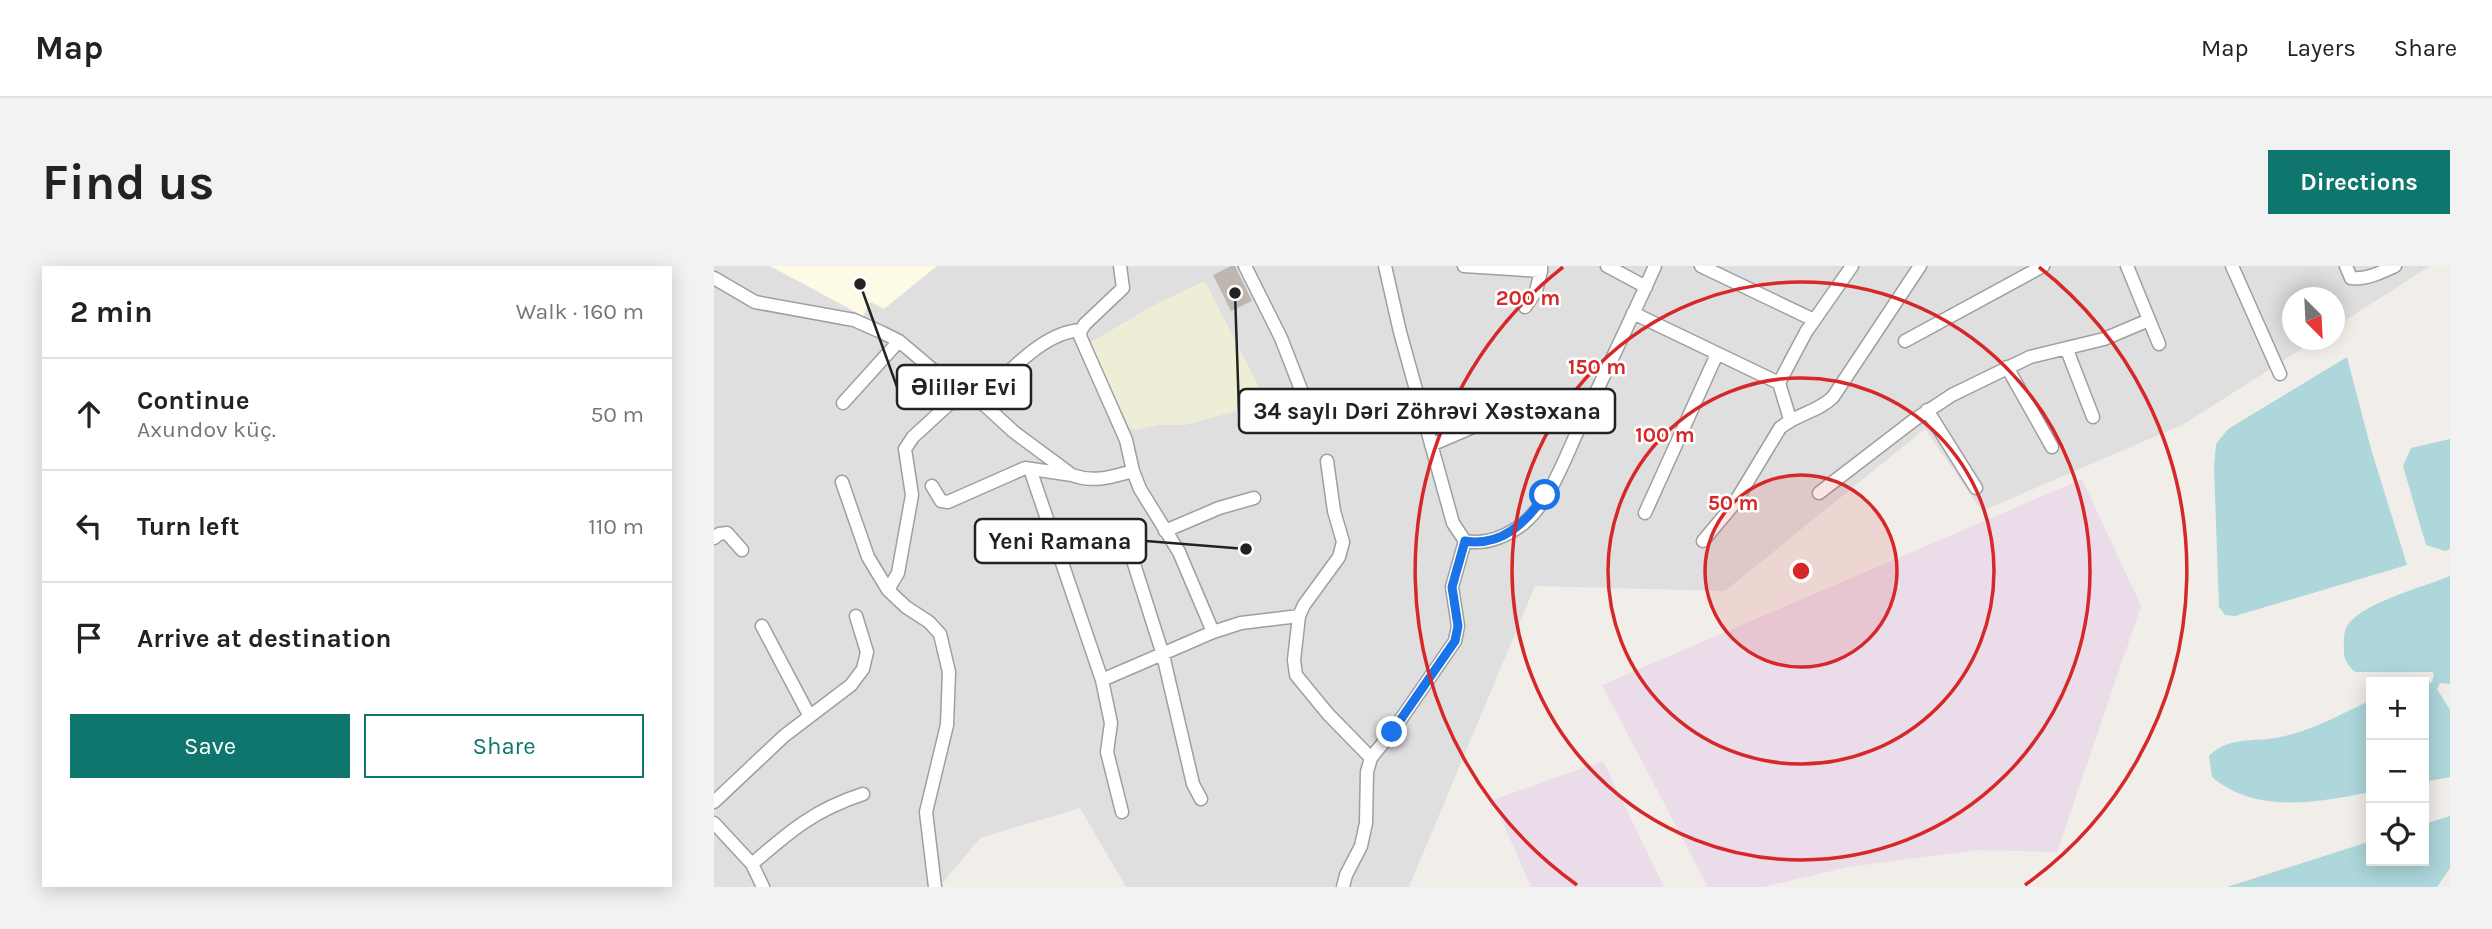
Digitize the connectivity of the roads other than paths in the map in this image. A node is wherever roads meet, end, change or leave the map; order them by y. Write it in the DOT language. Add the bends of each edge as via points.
graph roads {
  1 [pos="1120,266"];
  2 [pos="1245,266"];
  3 [pos="1385,266"];
  4 [pos="1464,266"];
  5 [pos="1607,266"];
  6 [pos="1655,266"];
  7 [pos="1701,266"];
  8 [pos="1852,266"];
  9 [pos="1920,266"];
  10 [pos="2043,266"];
  11 [pos="2127,266"];
  12 [pos="2232,266"];
  13 [pos="2346,266"];
  14 [pos="2395,266"];
  15 [pos="1541,268"];
  16 [pos="714,278"];
  17 [pos="1646,287"];
  18 [pos="1525,307"];
  19 [pos="1633,313"];
  20 [pos="1814,320"];
  21 [pos="2150,320"];
  22 [pos="1081,330"];
  23 [pos="899,341"];
  24 [pos="1905,341"];
  25 [pos="2159,344"];
  26 [pos="2067,350"];
  27 [pos="1717,354"];
  28 [pos="2007,367"];
  29 [pos="2280,374"];
  30 [pos="1779,383"];
  31 [pos="963,391"];
  32 [pos="979,400"];
  33 [pos="843,403"];
  34 [pos="1927,410"];
  35 [pos="1503,415"];
  36 [pos="2093,417"];
  37 [pos="1790,419"];
  38 [pos="1314,423"];
  39 [pos="1431,445"];
  40 [pos="2052,447"];
  41 [pos="1327,461"];
  42 [pos="1030,470"];
  43 [pos="1133,471"];
  44 [pos="1072,475"];
  45 [pos="842,482"];
  46 [pos="932,486"];
  47 [pos="1976,488"];
  48 [pos="1819,493"];
  49 [pos="1254,498"];
  50 [pos="1645,513"];
  51 [pos="1165,531"];
  52 [pos="714,538"];
  53 [pos="1465,541"];
  54 [pos="1703,541"];
  55 [pos="1129,548"];
  56 [pos="742,550"];
  57 [pos="888,590"];
  58 [pos="856,616"];
  59 [pos="1299,616"];
  60 [pos="762,626"];
  61 [pos="1213,632"];
  62 [pos="1163,655"];
  63 [pos="1102,680"];
  64 [pos="809,715"];
  65 [pos="1371,758"];
  66 [pos="863,794"];
  67 [pos="715,798"];
  68 [pos="1201,799"];
  69 [pos="1122,812"];
  70 [pos="714,823"];
  71 [pos="752,864"];
  72 [pos="764,887"];
  73 [pos="935,887"];
  74 [pos="1343,887"];
  1 -- 22 [label="street" via="1124,288"];
  2 -- 38 [label="street" via="1281,338"];
  3 -- 39 [label="street"];
  4 -- 15 [label="street"];
  5 -- 17 [label="street"];
  6 -- 17 [label="street"];
  7 -- 20 [label="street"];
  8 -- 20 [label="street"];
  9 -- 37 [label="street" via="1833,397"];
  10 -- 24 [label="street"];
  11 -- 21 [label="street"];
  12 -- 29 [label="street"];
  13 -- 14 [label="street" via="2351,278 2357,279"];
  15 -- 18 [label="street" via="1536,291"];
  16 -- 23 [label="street" via="755,302 854,320"];
  17 -- 19 [label="street"];
  19 -- 27 [label="street"];
  19 -- 53 [label="street" via="1559,469 1533,512 1492,541"];
  20 -- 30 [label="street"];
  21 -- 25 [label="street"];
  21 -- 26 [label="street"];
  22 -- 32 [label="street" via="1040,345"];
  22 -- 43 [label="street" via="1083,345 1126,440"];
  23 -- 31 [label="street"];
  23 -- 33 [label="street"];
  26 -- 28 [label="street"];
  26 -- 36 [label="street"];
  27 -- 30 [label="street"];
  27 -- 50 [label="street"];
  28 -- 34 [label="street"];
  28 -- 40 [label="street"];
  30 -- 37 [label="street"];
  31 -- 32 [label="street"];
  31 -- 57 [label="street" via="905,449 912,495 898,573"];
  32 -- 44 [label="street"];
  34 -- 47 [label="street"];
  34 -- 48 [label="street"];
  35 -- 39 [label="street"];
  37 -- 54 [label="street" via="1734,504"];
  39 -- 53 [label="street" via="1453,523"];
  41 -- 59 [label="street" via="1343,542 1339,557"];
  42 -- 44 [label="street"];
  42 -- 46 [label="street" via="1025,468 948,502 941,501"];
  42 -- 63 [label="street"];
  43 -- 44 [label="street" via="1102,480"];
  43 -- 51 [label="street"];
  45 -- 57 [label="street" via="868,557"];
  49 -- 51 [label="street"];
  51 -- 61 [label="street" via="1179,552"];
  52 -- 56 [label="street" via="727,533"];
  53 -- 65 [label="street" via="1452,587 1458,626 1455,641"];
  55 -- 62 [label="street"];
  57 -- 73 [label="street" via="940,634 949,672 947,725 926,812"];
  58 -- 64 [label="street" via="867,652 863,668 851,685"];
  59 -- 61 [label="street" via="1241,623"];
  59 -- 65 [label="street" via="1296,675"];
  60 -- 64 [label="street"];
  61 -- 62 [label="street"];
  62 -- 63 [label="street"];
  62 -- 68 [label="street" via="1193,784"];
  63 -- 69 [label="street" via="1111,723 1107,752"];
  64 -- 67 [label="street"];
  65 -- 74 [label="street" via="1366,823"];
  66 -- 71 [label="street" via="819,811"];
  70 -- 71 [label="street"];
  71 -- 72 [label="street"];
}
